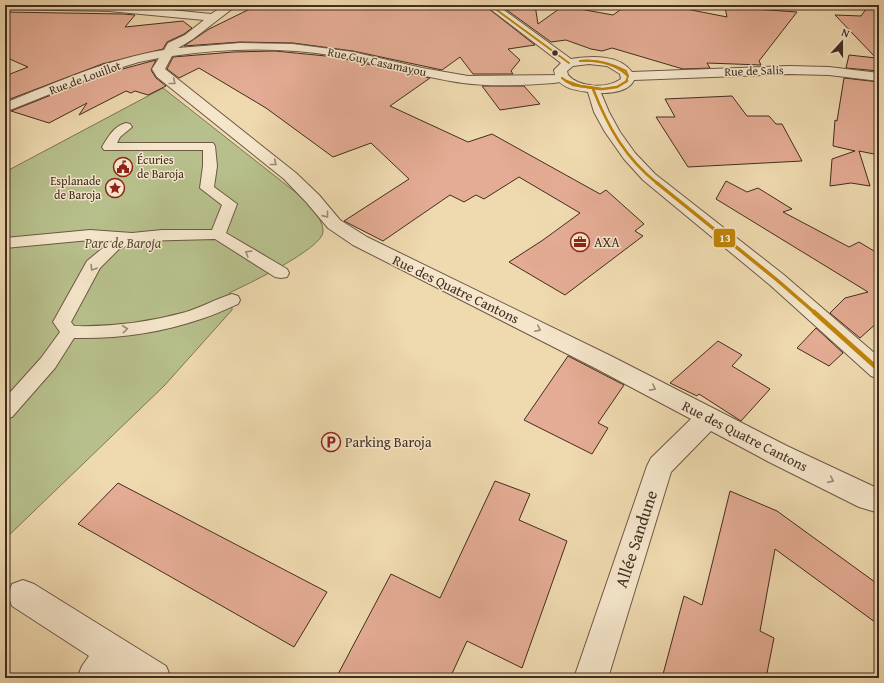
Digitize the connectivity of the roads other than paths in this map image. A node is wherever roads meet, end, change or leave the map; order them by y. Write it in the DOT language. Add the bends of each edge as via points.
graph roads {
  1 [pos="232,5"];
  2 [pos="490,5"];
  3 [pos="5,6"];
  4 [pos="213,18"];
  5 [pos="168,52"];
  6 [pos="569,63"];
  7 [pos="628,76"];
  8 [pos="879,77"];
  9 [pos="562,78"];
  10 [pos="593,89"];
  11 [pos="5,108"];
  12 [pos="126,127"];
  13 [pos="218,234"];
  14 [pos="135,238"];
  15 [pos="5,243"];
  16 [pos="281,273"];
  17 [pos="232,300"];
  18 [pos="70,332"];
  19 [pos="879,370"];
  20 [pos="5,411"];
  21 [pos="709,417"];
  22 [pos="879,501"];
  23 [pos="23,595"];
  24 [pos="112,651"];
  25 [pos="94,678"];
  26 [pos="154,678"];
  27 [pos="591,678"];
  1 -- 4 [label="street, Rue des Quatre Cantons"];
  2 -- 6 [label="street"];
  3 -- 4 [label="street" via="82,5 137,8"];
  4 -- 5 [label="street, Rue des Quatre Cantons" via="189,37 172,46"];
  5 -- 9 [label="street, Rue Guy Casamayou" via="210,47 274,47 358,56 458,79"];
  5 -- 11 [label="street, Rue de Louillot" via="112,66"];
  5 -- 21 [label="street, Rue des Quatre Cantons, one-way" via="158,69 162,74 290,176 334,224 360,241"];
  6 -- 7 [label="street" via="589,60 611,64 626,72"];
  6 -- 9 [label="street" via="560,70"];
  7 -- 8 [label="street, Rue de Salis" via="789,70 829,71"];
  7 -- 10 [label="street" via="627,81 615,88"];
  9 -- 10 [label="street" via="574,85"];
  10 -- 19 [label="street" via="603,116 634,162 644,172 777,280"];
  12 -- 13 [label="lane" via="115,135 108,147 209,146 207,188 230,204"];
  13 -- 14 [label="lane"];
  16 -- 13 [label="lane, one-way"];
  14 -- 15 [label="lane" via="90,235"];
  14 -- 18 [label="lane, one-way" via="114,246 93,265 62,322"];
  18 -- 17 [label="lane, one-way" via="88,333 147,327 192,316"];
  18 -- 20 [label="lane" via="48,363"];
  21 -- 22 [label="street, Rue des Quatre Cantons, one-way" via="778,454"];
  21 -- 27 [label="street, Allée Sandune" via="660,466"];
  23 -- 24 [label="street"];
  24 -- 25 [label="street"];
  24 -- 26 [label="street"];
}
